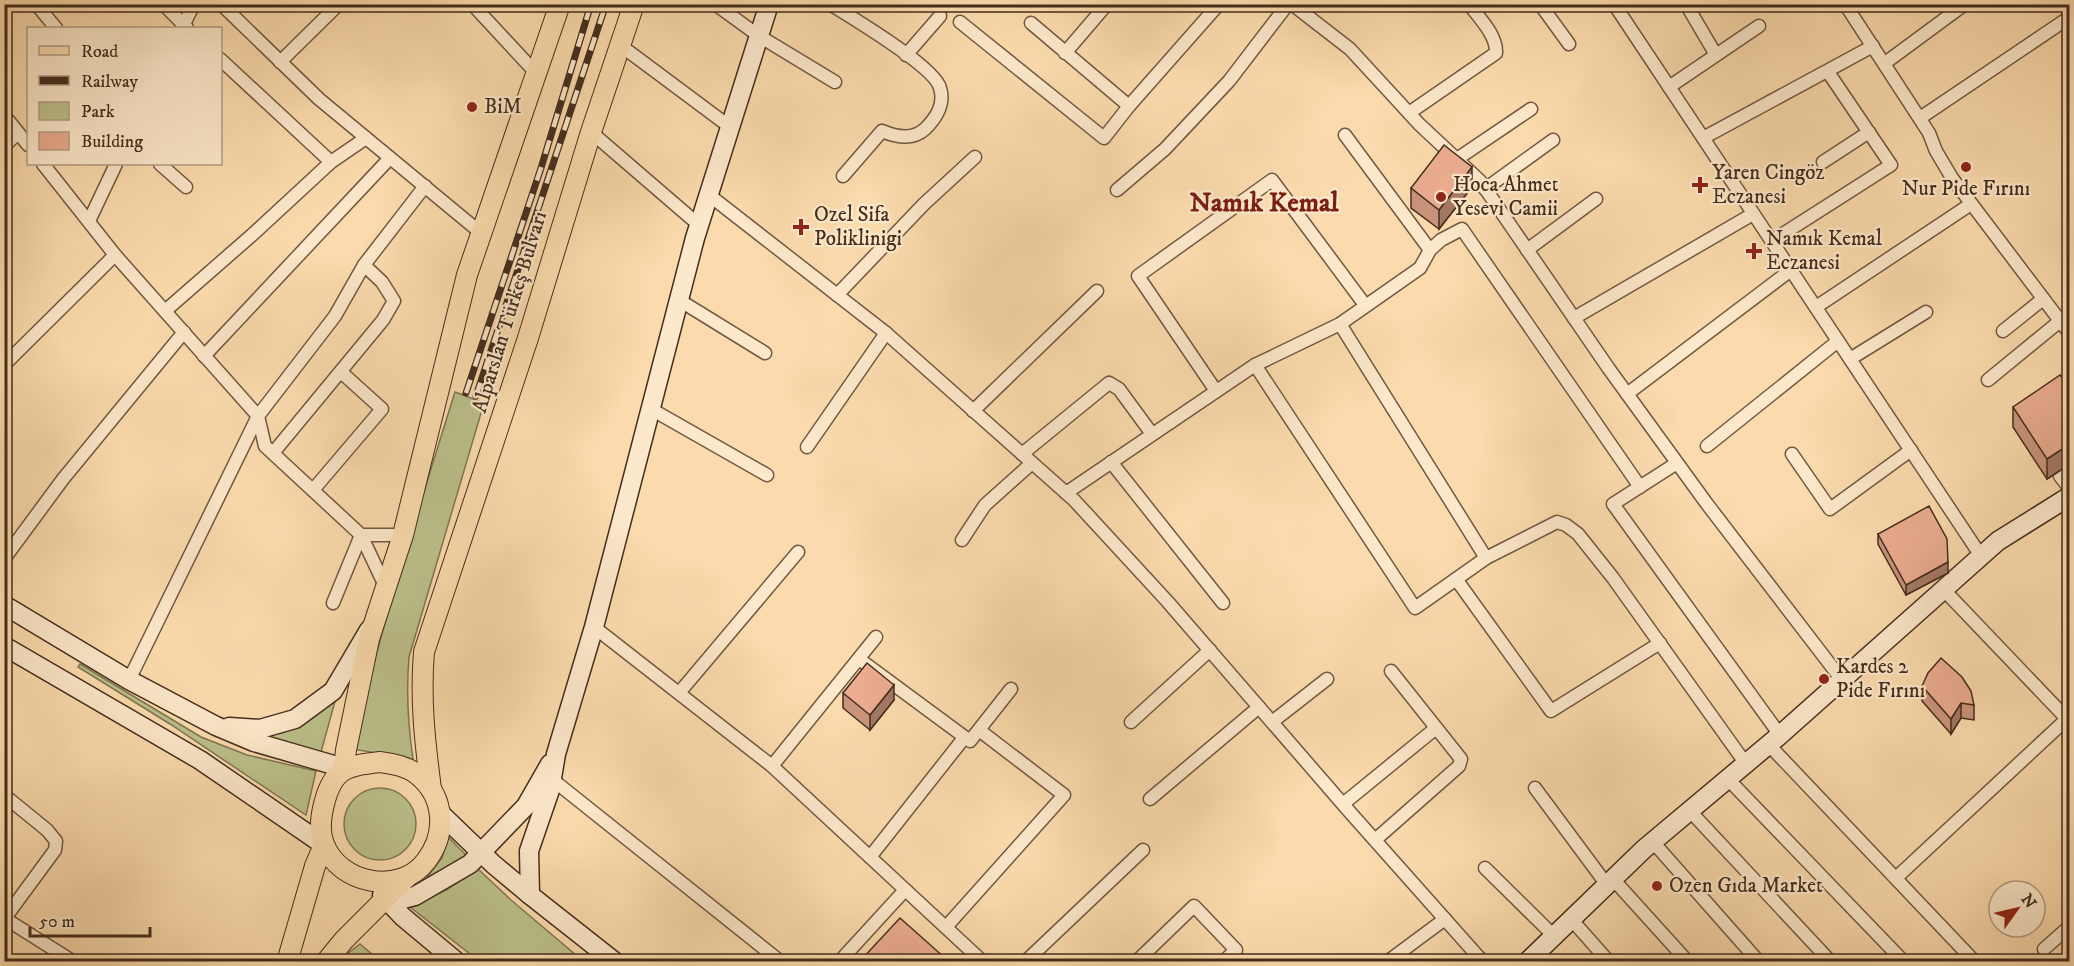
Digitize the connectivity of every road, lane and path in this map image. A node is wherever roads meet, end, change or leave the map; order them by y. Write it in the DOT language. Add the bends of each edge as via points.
graph roads {
  1 [pos="36,4"];
  2 [pos="163,4"];
  3 [pos="194,4"];
  4 [pos="339,4"];
  5 [pos="472,4"];
  6 [pos="560,4"];
  7 [pos="634,4"];
  8 [pos="715,4"];
  9 [pos="769,4"];
  10 [pos="830,4"];
  11 [pos="1107,4"];
  12 [pos="1219,4"];
  13 [pos="1468,4"];
  14 [pos="1540,4"];
  15 [pos="1614,4"];
  16 [pos="1686,4"];
  17 [pos="1845,4"];
  18 [pos="1965,4"];
  19 [pos="1295,5"];
  20 [pos="228,7"];
  21 [pos="1947,9"];
  22 [pos="940,16"];
  23 [pos="2070,17"];
  24 [pos="960,22"];
  25 [pos="1032,23"];
  26 [pos="1759,26"];
  27 [pos="55,27"];
  28 [pos="184,27"];
  29 [pos="759,36"];
  30 [pos="1569,44"];
  31 [pos="620,45"];
  32 [pos="1873,46"];
  33 [pos="1065,54"];
  34 [pos="906,55"];
  35 [pos="1716,55"];
  36 [pos="222,61"];
  37 [pos="280,62"];
  38 [pos="1885,63"];
  39 [pos="1828,72"];
  40 [pos="536,73"];
  41 [pos="835,82"];
  42 [pos="1669,87"];
  43 [pos="1129,106"];
  44 [pos="1531,109"];
  45 [pos="1409,113"];
  46 [pos="4,115"];
  47 [pos="1920,118"];
  48 [pos="730,127"];
  49 [pos="591,132"];
  50 [pos="1869,132"];
  51 [pos="18,133"];
  52 [pos="1345,135"];
  53 [pos="366,138"];
  54 [pos="1703,138"];
  55 [pos="1553,140"];
  56 [pos="27,144"];
  57 [pos="4,146"];
  58 [pos="975,157"];
  59 [pos="390,158"];
  60 [pos="1456,159"];
  61 [pos="331,162"];
  62 [pos="1823,162"];
  63 [pos="44,165"];
  64 [pos="116,165"];
  65 [pos="161,165"];
  66 [pos="843,177"];
  67 [pos="424,186"];
  68 [pos="186,187"];
  69 [pos="1485,189"];
  70 [pos="1117,190"];
  71 [pos="709,195"];
  72 [pos="1596,199"];
  73 [pos="1971,204"];
  74 [pos="1753,214"];
  75 [pos="88,221"];
  76 [pos="699,225"];
  77 [pos="481,233"];
  78 [pos="1772,241"];
  79 [pos="1430,250"];
  80 [pos="1527,250"];
  81 [pos="116,255"];
  82 [pos="364,265"];
  83 [pos="1791,270"];
  84 [pos="1097,291"];
  85 [pos="837,295"];
  86 [pos="2043,299"];
  87 [pos="679,300"];
  88 [pos="1365,305"];
  89 [pos="1816,308"];
  90 [pos="165,310"];
  91 [pos="1926,312"];
  92 [pos="1574,318"];
  93 [pos="2060,321"];
  94 [pos="1340,324"];
  95 [pos="2003,331"];
  96 [pos="184,332"];
  97 [pos="886,333"];
  98 [pos="2070,334"];
  99 [pos="1838,340"];
  100 [pos="765,353"];
  101 [pos="204,356"];
  102 [pos="1850,359"];
  103 [pos="4,365"];
  104 [pos="1255,365"];
  105 [pos="341,372"];
  106 [pos="1988,380"];
  107 [pos="1216,392"];
  108 [pos="1627,394"];
  109 [pos="651,409"];
  110 [pos="973,411"];
  111 [pos="258,416"];
  112 [pos="1152,434"];
  113 [pos="1707,446"];
  114 [pos="807,447"];
  115 [pos="1911,450"];
  116 [pos="273,453"];
  117 [pos="1022,454"];
  118 [pos="1792,454"];
  119 [pos="1111,462"];
  120 [pos="1032,463"];
  121 [pos="1677,463"];
  122 [pos="767,475"];
  123 [pos="2060,476"];
  124 [pos="1640,487"];
  125 [pos="2070,489"];
  126 [pos="313,490"];
  127 [pos="1065,492"];
  128 [pos="2070,496"];
  129 [pos="361,535"];
  130 [pos="403,535"];
  131 [pos="962,540"];
  132 [pos="798,552"];
  133 [pos="1982,556"];
  134 [pos="1486,558"];
  135 [pos="4,559"];
  136 [pos="1456,579"];
  137 [pos="386,588"];
  138 [pos="1944,590"];
  139 [pos="333,603"];
  140 [pos="1223,603"];
  141 [pos="4,605"];
  142 [pos="373,622"];
  143 [pos="594,627"];
  144 [pos="876,637"];
  145 [pos="1660,643"];
  146 [pos="4,646"];
  147 [pos="1210,650"];
  148 [pos="858,659"];
  149 [pos="1391,671"];
  150 [pos="129,680"];
  151 [pos="1327,680"];
  152 [pos="1842,680"];
  153 [pos="1011,689"];
  154 [pos="679,693"];
  155 [pos="1259,706"];
  156 [pos="2068,719"];
  157 [pos="1131,722"];
  158 [pos="1272,722"];
  159 [pos="216,726"];
  160 [pos="1436,728"];
  161 [pos="979,730"];
  162 [pos="964,738"];
  163 [pos="1774,740"];
  164 [pos="1746,764"];
  165 [pos="772,766"];
  166 [pos="344,768"];
  167 [pos="548,776"];
  168 [pos="1728,780"];
  169 [pos="1535,788"];
  170 [pos="431,789"];
  171 [pos="4,795"];
  172 [pos="1150,799"];
  173 [pos="1343,804"];
  174 [pos="1690,811"];
  175 [pos="440,813"];
  176 [pos="1375,840"];
  177 [pos="1653,842"];
  178 [pos="324,845"];
  179 [pos="1143,850"];
  180 [pos="481,852"];
  181 [pos="870,857"];
  182 [pos="1485,868"];
  183 [pos="408,876"];
  184 [pos="1897,877"];
  185 [pos="368,880"];
  186 [pos="1610,882"];
  187 [pos="905,890"];
  188 [pos="530,895"];
  189 [pos="385,899"];
  190 [pos="5,918"];
  191 [pos="1445,919"];
  192 [pos="1571,919"];
  193 [pos="2070,926"];
  194 [pos="946,927"];
  195 [pos="1554,936"];
  196 [pos="2044,949"];
  197 [pos="74,962"];
  198 [pos="287,962"];
  199 [pos="326,962"];
  200 [pos="457,962"];
  201 [pos="615,962"];
  202 [pos="781,962"];
  203 [pos="839,962"];
  204 [pos="983,962"];
  205 [pos="1025,962"];
  206 [pos="1136,962"];
  207 [pos="1223,962"];
  208 [pos="1387,962"];
  209 [pos="1483,962"];
  210 [pos="1527,962"];
  211 [pos="1609,962"];
  212 [pos="1688,962"];
  213 [pos="1759,962"];
  214 [pos="1831,962"];
  215 [pos="1904,962"];
  216 [pos="1975,962"];
  1 -- 27 [label="street"];
  2 -- 28 [label="street"];
  3 -- 28 [label="street"];
  4 -- 37 [label="street"];
  5 -- 40 [label="street"];
  6 -- 40 [label="main road"];
  7 -- 31 [label="main road, Alparslan Türkeş Bulvarı"];
  8 -- 29 [label="street"];
  9 -- 29 [label="street"];
  10 -- 34 [label="street"];
  11 -- 33 [label="street"];
  12 -- 43 [label="street"];
  13 -- 45 [label="street" via="1497,44 1496,53"];
  14 -- 30 [label="street"];
  15 -- 42 [label="street"];
  16 -- 35 [label="street"];
  17 -- 32 [label="street"];
  18 -- 21 [label="street"];
  19 -- 45 [label="street" via="1350,49"];
  19 -- 70 [label="street" via="1165,149"];
  20 -- 37 [label="street"];
  21 -- 38 [label="street"];
  22 -- 34 [label="street"];
  23 -- 47 [label="street"];
  24 -- 43 [label="street" via="1104,138"];
  25 -- 33 [label="street"];
  26 -- 35 [label="street"];
  29 -- 41 [label="street"];
  29 -- 48 [label="street"];
  31 -- 48 [label="street"];
  31 -- 49 [label="main road, Alparslan Türkeş Bulvarı"];
  32 -- 38 [label="street"];
  32 -- 39 [label="street"];
  33 -- 43 [label="street"];
  34 -- 66 [label="street" via="938,82 941,107 915,136 893,136 882,131"];
  35 -- 42 [label="street"];
  36 -- 61 [label="street"];
  37 -- 53 [label="street"];
  38 -- 47 [label="street"];
  39 -- 50 [label="street"];
  39 -- 54 [label="street"];
  40 -- 77 [label="main road"];
  42 -- 54 [label="street"];
  44 -- 60 [label="street"];
  45 -- 60 [label="street"];
  46 -- 51 [label="street"];
  47 -- 73 [label="street" via="1952,178"];
  48 -- 71 [label="street"];
  49 -- 76 [label="street"];
  49 -- 170 [label="main road, Alparslan Türkeş Bulvarı" via="528,338 424,652 421,682"];
  50 -- 62 [label="street"];
  50 -- 78 [label="street" via="1891,165"];
  51 -- 56 [label="street"];
  51 -- 57 [label="street"];
  52 -- 79 [label="street"];
  53 -- 59 [label="street"];
  53 -- 61 [label="street"];
  54 -- 74 [label="street"];
  55 -- 69 [label="street"];
  58 -- 85 [label="street"];
  59 -- 67 [label="street"];
  59 -- 101 [label="street"];
  60 -- 69 [label="street"];
  61 -- 90 [label="street"];
  63 -- 75 [label="street"];
  64 -- 75 [label="street"];
  65 -- 68 [label="street"];
  67 -- 77 [label="street"];
  67 -- 82 [label="street"];
  69 -- 80 [label="street"];
  71 -- 76 [label="street"];
  71 -- 85 [label="street"];
  72 -- 80 [label="street"];
  73 -- 86 [label="street"];
  73 -- 89 [label="street"];
  74 -- 78 [label="street"];
  74 -- 92 [label="street"];
  75 -- 81 [label="street"];
  76 -- 87 [label="street"];
  77 -- 130 [label="main road" via="467,275"];
  78 -- 83 [label="street"];
  79 -- 88 [label="street" via="1420,268"];
  79 -- 124 [label="street" via="1462,229"];
  80 -- 92 [label="street"];
  81 -- 90 [label="street"];
  81 -- 103 [label="street"];
  82 -- 105 [label="street" via="394,301"];
  82 -- 111 [label="street" via="334,316"];
  83 -- 89 [label="street"];
  83 -- 108 [label="street"];
  84 -- 110 [label="street"];
  85 -- 97 [label="street"];
  86 -- 93 [label="street"];
  86 -- 95 [label="street"];
  87 -- 100 [label="street"];
  87 -- 109 [label="street"];
  88 -- 94 [label="street"];
  88 -- 107 [label="street" via="1272,180 1138,276"];
  89 -- 99 [label="street"];
  90 -- 96 [label="street"];
  91 -- 102 [label="street"];
  92 -- 108 [label="street"];
  93 -- 98 [label="street"];
  93 -- 106 [label="street"];
  94 -- 104 [label="street"];
  94 -- 134 [label="street"];
  96 -- 101 [label="street"];
  96 -- 135 [label="street" via="63,479"];
  97 -- 110 [label="street"];
  97 -- 114 [label="street"];
  99 -- 102 [label="street"];
  99 -- 113 [label="street"];
  101 -- 111 [label="street"];
  102 -- 115 [label="street"];
  104 -- 107 [label="street"];
  104 -- 136 [label="street" via="1415,608"];
  105 -- 116 [label="street"];
  105 -- 126 [label="street" via="382,409"];
  107 -- 112 [label="street"];
  108 -- 121 [label="street"];
  109 -- 122 [label="street"];
  109 -- 143 [label="street"];
  110 -- 117 [label="street"];
  111 -- 116 [label="street" via="266,446"];
  111 -- 150 [label="street"];
  112 -- 117 [label="street" via="1119,389 1108,383"];
  112 -- 119 [label="street"];
  115 -- 118 [label="street" via="1830,509"];
  115 -- 133 [label="street"];
  116 -- 126 [label="street"];
  117 -- 120 [label="street"];
  119 -- 127 [label="street"];
  119 -- 140 [label="street"];
  120 -- 127 [label="street"];
  120 -- 131 [label="street" via="985,505"];
  121 -- 124 [label="street"];
  121 -- 152 [label="street"];
  123 -- 125 [label="street"];
  124 -- 163 [label="street" via="1613,504"];
  126 -- 129 [label="street"];
  127 -- 147 [label="street"];
  128 -- 133 [label="street" via="1998,541"];
  129 -- 130 [label="street"];
  129 -- 137 [label="street"];
  129 -- 139 [label="street"];
  130 -- 137 [label="main road"];
  132 -- 154 [label="street"];
  133 -- 138 [label="street"];
  134 -- 136 [label="street"];
  134 -- 145 [label="street" via="1557,522 1566,525 1592,551"];
  136 -- 145 [label="street" via="1551,711"];
  137 -- 142 [label="main road"];
  138 -- 152 [label="street"];
  138 -- 156 [label="street"];
  141 -- 150 [label="street"];
  142 -- 159 [label="street" via="333,691 295,719 260,729"];
  142 -- 166 [label="main road"];
  143 -- 154 [label="street"];
  143 -- 167 [label="street"];
  144 -- 148 [label="street"];
  145 -- 164 [label="street"];
  146 -- 178 [label="street" via="200,760"];
  147 -- 155 [label="street"];
  147 -- 157 [label="street"];
  148 -- 162 [label="street"];
  148 -- 165 [label="street"];
  149 -- 160 [label="street"];
  150 -- 159 [label="street"];
  151 -- 158 [label="street"];
  152 -- 163 [label="street"];
  153 -- 161 [label="street"];
  154 -- 165 [label="street"];
  155 -- 158 [label="street"];
  155 -- 172 [label="street"];
  156 -- 184 [label="street"];
  158 -- 173 [label="street"];
  159 -- 166 [label="street" via="254,742"];
  160 -- 173 [label="street"];
  160 -- 176 [label="street" via="1461,759 1459,766"];
  161 -- 162 [label="street" via="969,741"];
  161 -- 194 [label="street" via="1064,795"];
  162 -- 181 [label="street"];
  163 -- 164 [label="street"];
  163 -- 184 [label="street"];
  164 -- 168 [label="street"];
  165 -- 181 [label="street"];
  166 -- 170 [label="main road" via="380,762 400,765 417,774"];
  166 -- 178 [label="main road" via="328,789 321,827"];
  167 -- 180 [label="street" via="526,806"];
  167 -- 188 [label="street" via="550,790 529,851"];
  167 -- 202 [label="street"];
  168 -- 174 [label="street"];
  168 -- 215 [label="street"];
  169 -- 186 [label="street"];
  170 -- 175 [label="main road"];
  171 -- 190 [label="street" via="56,841 55,850"];
  173 -- 176 [label="street"];
  174 -- 177 [label="street"];
  174 -- 214 [label="street"];
  175 -- 180 [label="street"];
  175 -- 183 [label="main road" via="436,847 424,864"];
  176 -- 191 [label="street"];
  177 -- 186 [label="street"];
  177 -- 213 [label="street"];
  178 -- 185 [label="main road" via="336,863 352,875"];
  178 -- 198 [label="main road"];
  179 -- 205 [label="street"];
  180 -- 188 [label="street"];
  180 -- 189 [label="street" via="470,864 415,896"];
  181 -- 187 [label="street"];
  182 -- 195 [label="street"];
  183 -- 185 [label="main road" via="390,882"];
  183 -- 189 [label="main road"];
  184 -- 216 [label="street"];
  185 -- 189 [label="street"];
  186 -- 192 [label="street"];
  186 -- 212 [label="street"];
  187 -- 194 [label="street"];
  187 -- 203 [label="street"];
  188 -- 201 [label="street"];
  189 -- 199 [label="main road"];
  189 -- 200 [label="street"];
  190 -- 197 [label="street"];
  191 -- 208 [label="street"];
  191 -- 209 [label="street"];
  192 -- 195 [label="street"];
  192 -- 211 [label="street"];
  193 -- 196 [label="street"];
  194 -- 204 [label="street"];
  195 -- 210 [label="street"];
  206 -- 207 [label="street" via="1194,906 1236,951"];
}
